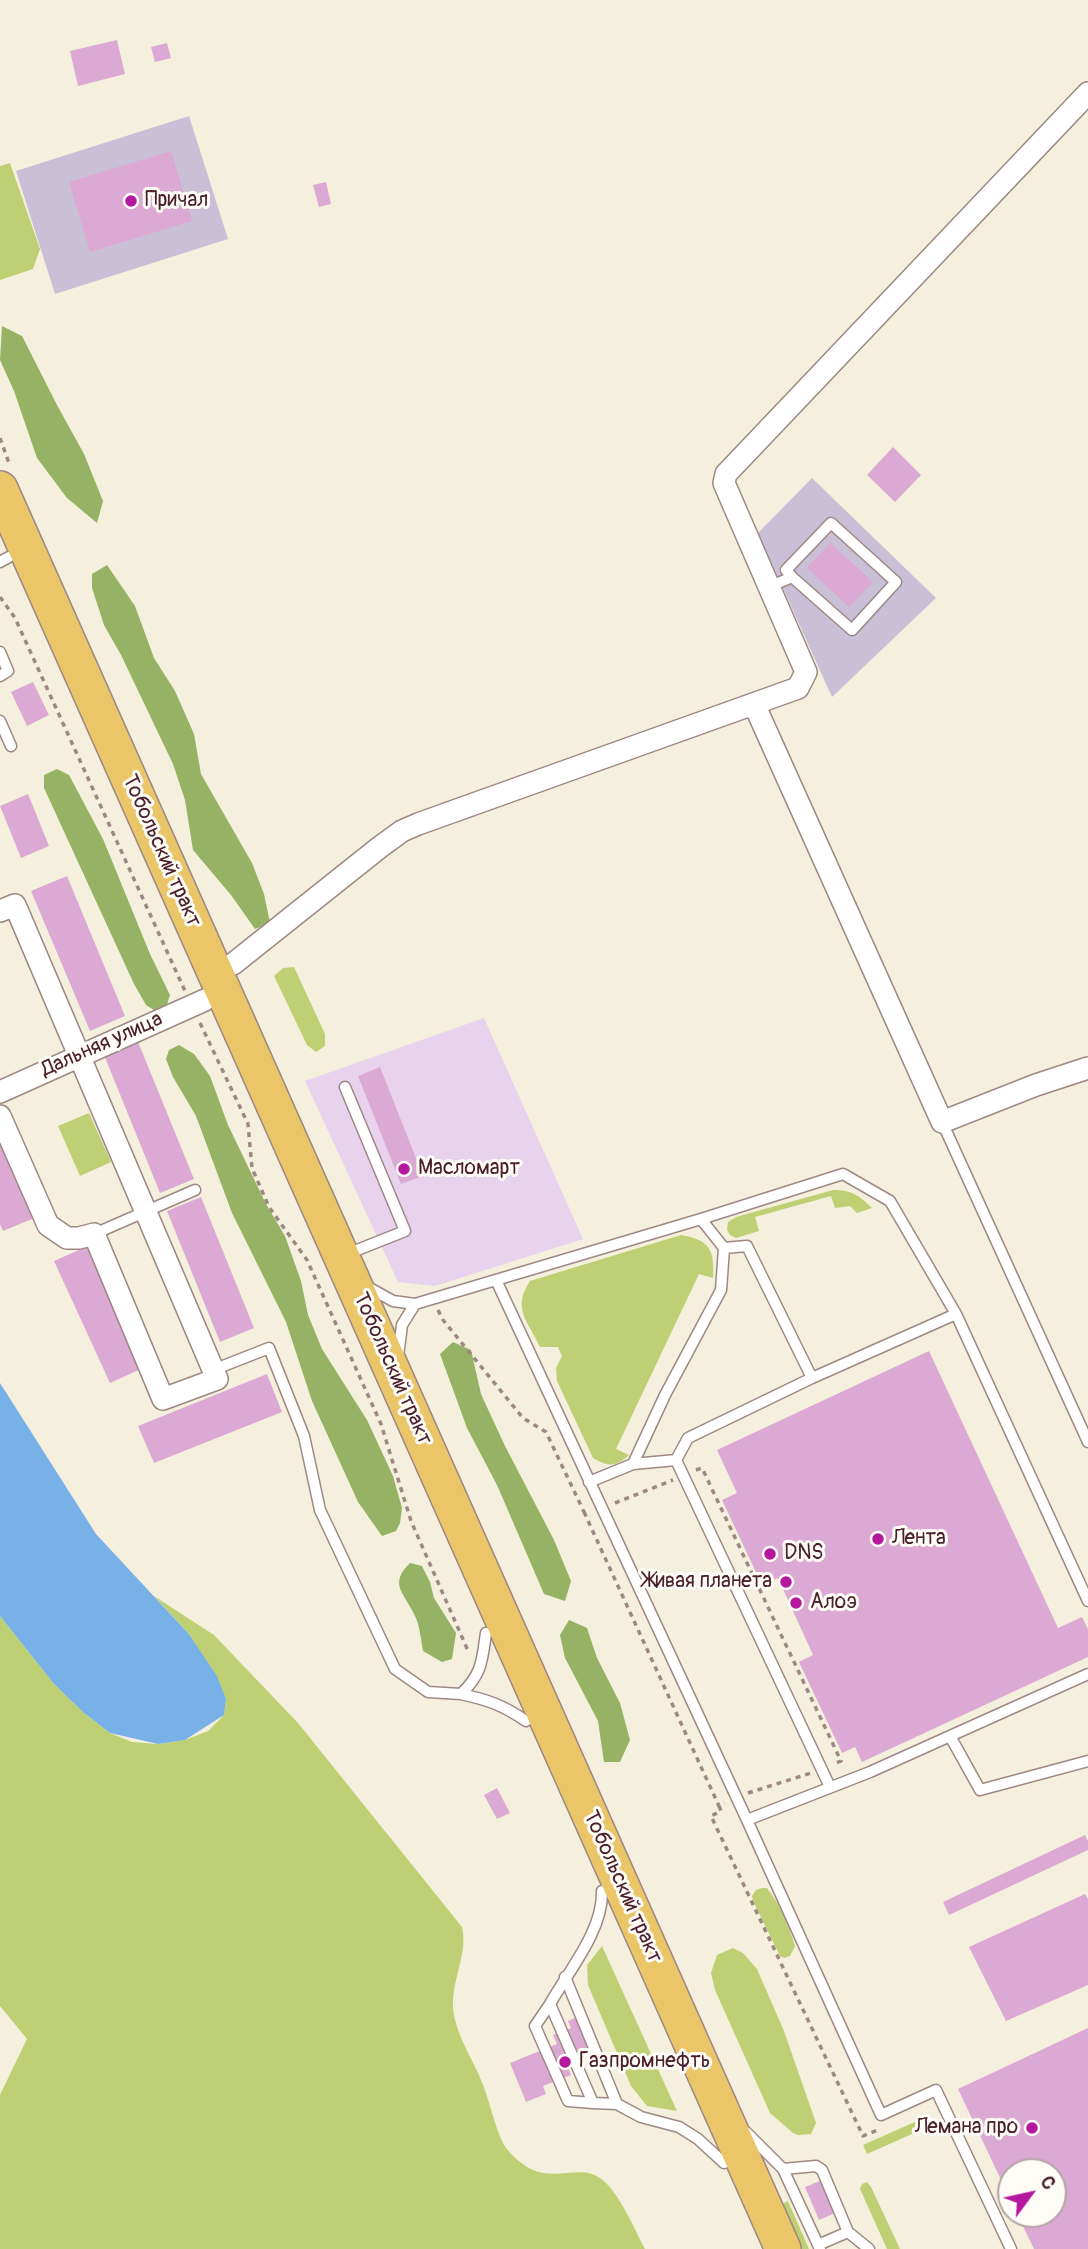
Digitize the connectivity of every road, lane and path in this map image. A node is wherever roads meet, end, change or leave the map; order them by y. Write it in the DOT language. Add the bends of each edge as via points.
graph roads {
  1 [pos="1088,93"];
  2 [pos="0,489"];
  3 [pos="9,552"];
  4 [pos="792,577"];
  5 [pos="769,587"];
  6 [pos="0,597"];
  7 [pos="0,652"];
  8 [pos="0,676"];
  9 [pos="754,704"];
  10 [pos="0,721"];
  11 [pos="11,746"];
  12 [pos="0,911"];
  13 [pos="204,993"];
  14 [pos="80,1054"];
  15 [pos="1088,1068"];
  16 [pos="345,1087"];
  17 [pos="0,1092"];
  18 [pos="0,1116"];
  19 [pos="942,1122"];
  20 [pos="195,1190"];
  21 [pos="146,1211"];
  22 [pos="701,1219"];
  23 [pos="94,1234"];
  24 [pos="724,1248"];
  25 [pos="342,1256"];
  26 [pos="496,1280"];
  27 [pos="415,1304"];
  28 [pos="956,1314"];
  29 [pos="213,1370"];
  30 [pos="812,1378"];
  31 [pos="399,1384"];
  32 [pos="1088,1442"];
  33 [pos="676,1460"];
  34 [pos="632,1464"];
  35 [pos="589,1482"];
  36 [pos="1088,1601"];
  37 [pos="486,1633"];
  38 [pos="478,1674"];
  39 [pos="1088,1674"];
  40 [pos="461,1694"];
  41 [pos="526,1721"];
  42 [pos="950,1736"];
  43 [pos="1088,1761"];
  44 [pos="830,1787"];
  45 [pos="747,1820"];
  46 [pos="602,1891"];
  47 [pos="565,1977"];
  48 [pos="550,2004"];
  49 [pos="710,2086"];
  50 [pos="593,2103"];
  51 [pos="617,2104"];
  52 [pos="724,2163"];
  53 [pos="783,2169"];
  54 [pos="848,2232"];
  55 [pos="819,2247"];
  56 [pos="761,2249"];
  57 [pos="783,2249"];
  58 [pos="869,2249"];
  59 [pos="1011,2249"];
  1 -- 5 [label="street" via="726,474 724,483"];
  2 -- 3 [label="main road, Тобольский тракт"];
  3 -- 13 [label="main road, Тобольский тракт"];
  4 -- 4 [label="lane" via="852,630 896,582 831,523 786,570"];
  4 -- 5 [label="lane"];
  5 -- 9 [label="street, Дальняя улица" via="806,672 798,688"];
  6 -- 13 [label="path" via="15,618"];
  7 -- 8 [label="lane" via="8,671"];
  9 -- 13 [label="street, Дальняя улица" via="402,831 233,964"];
  9 -- 19 [label="street"];
  10 -- 11 [label="lane"];
  12 -- 14 [label="street" via="15,905"];
  13 -- 14 [label="street, Дальняя улица"];
  13 -- 25 [label="main road, Тобольский тракт"];
  13 -- 37 [label="main road, Тобольский тракт"];
  13 -- 38 [label="path" via="248,1124 252,1168 269,1207 307,1259 381,1424 411,1521"];
  14 -- 17 [label="street, Дальняя улица"];
  14 -- 21 [label="street"];
  15 -- 19 [label="street"];
  16 -- 25 [label="lane" via="405,1231"];
  18 -- 23 [label="street" via="48,1225 67,1238"];
  19 -- 32 [label="lane"];
  20 -- 21 [label="lane"];
  21 -- 23 [label="lane"];
  21 -- 29 [label="street"];
  22 -- 24 [label="lane"];
  22 -- 26 [label="lane"];
  22 -- 28 [label="lane" via="843,1174 890,1201"];
  23 -- 29 [label="street" via="163,1399 217,1379"];
  24 -- 30 [label="lane" via="747,1246"];
  24 -- 34 [label="lane" via="721,1290"];
  25 -- 27 [label="lane" via="368,1288 393,1301"];
  25 -- 31 [label="main road, Тобольский тракт"];
  26 -- 27 [label="lane"];
  26 -- 35 [label="lane"];
  27 -- 31 [label="lane" via="402,1325"];
  28 -- 30 [label="lane"];
  28 -- 36 [label="lane"];
  29 -- 40 [label="lane" via="269,1348 304,1436 320,1510 395,1669 428,1692"];
  30 -- 33 [label="lane" via="688,1438"];
  31 -- 49 [label="main road, Тобольский тракт"];
  33 -- 34 [label="lane"];
  33 -- 44 [label="lane"];
  34 -- 35 [label="lane"];
  35 -- 45 [label="lane"];
  37 -- 38 [label="lane"];
  37 -- 41 [label="main road, Тобольский тракт"];
  38 -- 40 [label="lane"];
  39 -- 42 [label="lane"];
  40 -- 41 [label="lane" via="490,1700"];
  41 -- 46 [label="main road, Тобольский тракт"];
  42 -- 43 [label="lane" via="980,1790"];
  42 -- 44 [label="lane"];
  44 -- 45 [label="lane"];
  45 -- 59 [label="lane" via="881,2115 936,2090"];
  46 -- 47 [label="lane" via="596,1926"];
  46 -- 52 [label="main road, Тобольский тракт"];
  47 -- 48 [label="lane"];
  47 -- 51 [label="lane"];
  48 -- 50 [label="lane"];
  48 -- 50 [label="lane" via="535,2026 568,2101"];
  49 -- 53 [label="lane" via="751,2138"];
  49 -- 57 [label="main road, Тобольский тракт"];
  50 -- 51 [label="lane"];
  51 -- 52 [label="lane" via="679,2127"];
  52 -- 56 [label="main road, Тобольский тракт"];
  53 -- 54 [label="lane" via="816,2166 822,2170"];
  53 -- 55 [label="lane"];
  54 -- 55 [label="lane"];
  54 -- 58 [label="lane"];
}
